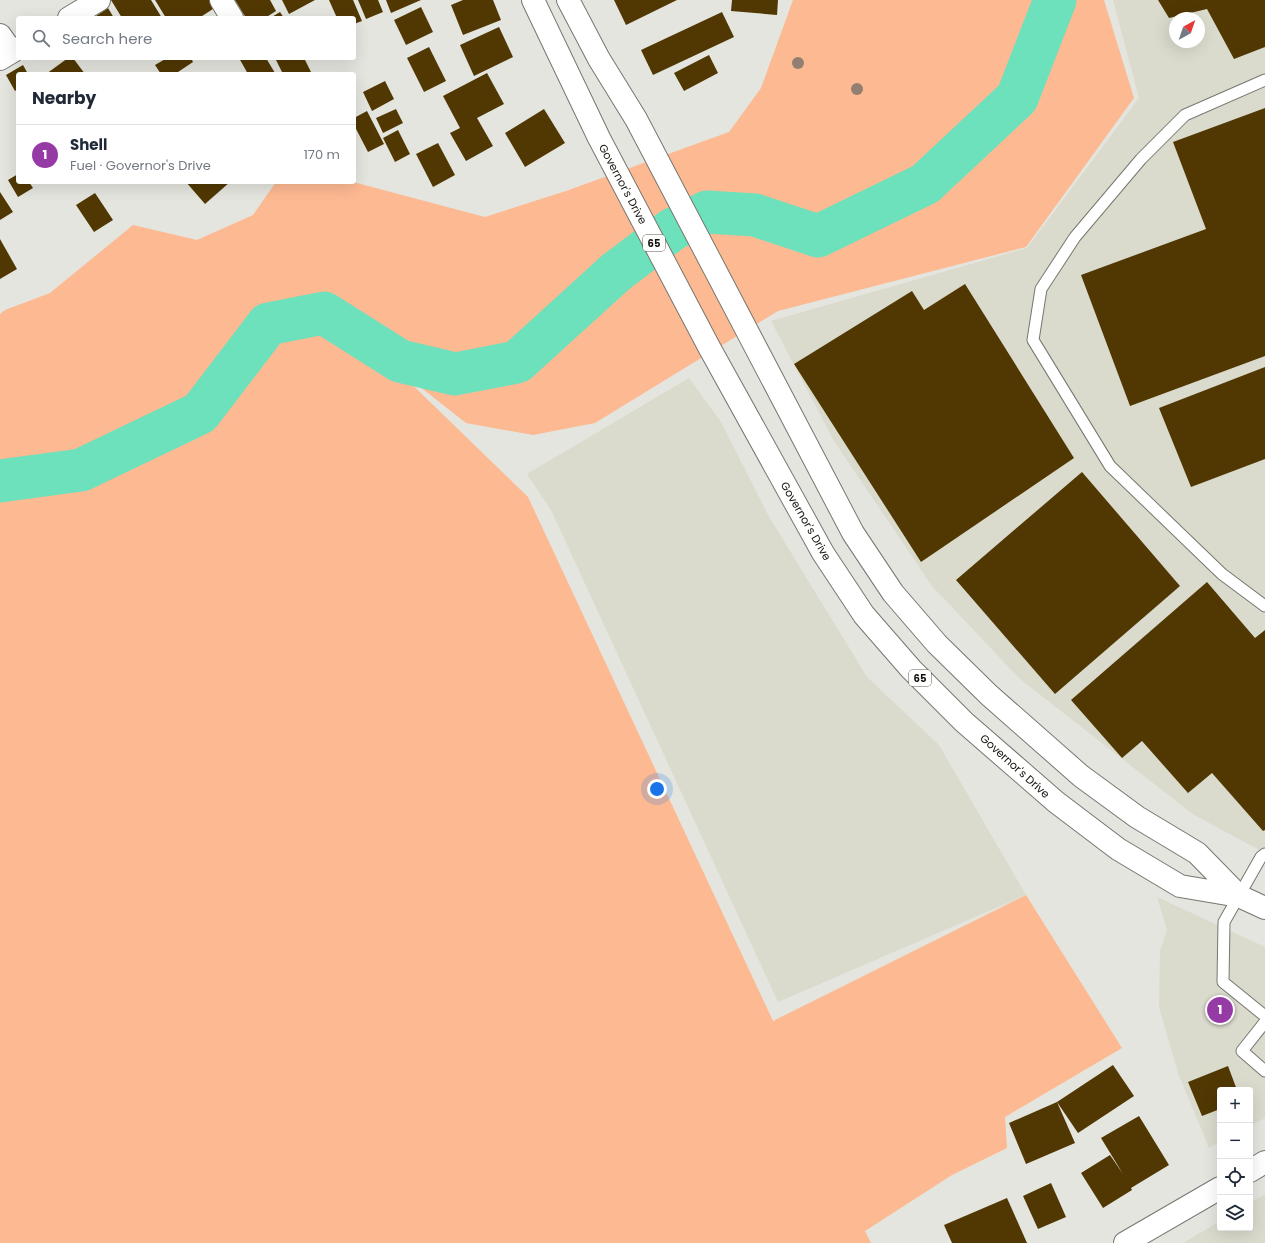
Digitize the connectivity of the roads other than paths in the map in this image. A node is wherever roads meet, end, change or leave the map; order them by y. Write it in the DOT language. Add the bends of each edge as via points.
graph roads {
  1 [pos="99,0"];
  2 [pos="221,0"];
  3 [pos="533,0"];
  4 [pos="568,0"];
  5 [pos="72,16"];
  6 [pos="231,16"];
  7 [pos="1265,80"];
  8 [pos="1265,606"];
  9 [pos="1265,854"];
  10 [pos="1239,896"];
  11 [pos="1265,908"];
  12 [pos="1265,1016"];
  13 [pos="1265,1022"];
  14 [pos="1265,1072"];
  15 [pos="1265,1162"];
  16 [pos="1253,1168"];
  17 [pos="1217,1190"];
  18 [pos="1125,1243"];
  1 -- 5 [label="main road"];
  2 -- 6 [label="main road"];
  3 -- 10 [label="main road, Governor's Drive / 65" via="599,138 709,347 823,553 864,615 911,669 964,722 1056,802 1118,849 1180,886"];
  4 -- 10 [label="main road, Governor's Drive / 65" via="599,59 636,119 853,533 893,593 937,644 979,685 1081,776 1137,817 1197,853"];
  7 -- 8 [label="lane" via="1185,116 1141,160 1075,237 1041,289 1033,340 1110,466 1222,574"];
  9 -- 10 [label="lane"];
  10 -- 11 [label="main road, Governor's Drive / 65"];
  10 -- 12 [label="lane" via="1224,922 1223,982"];
  13 -- 14 [label="lane" via="1242,1051"];
  15 -- 16 [label="main road"];
  17 -- 18 [label="main road"];
}
